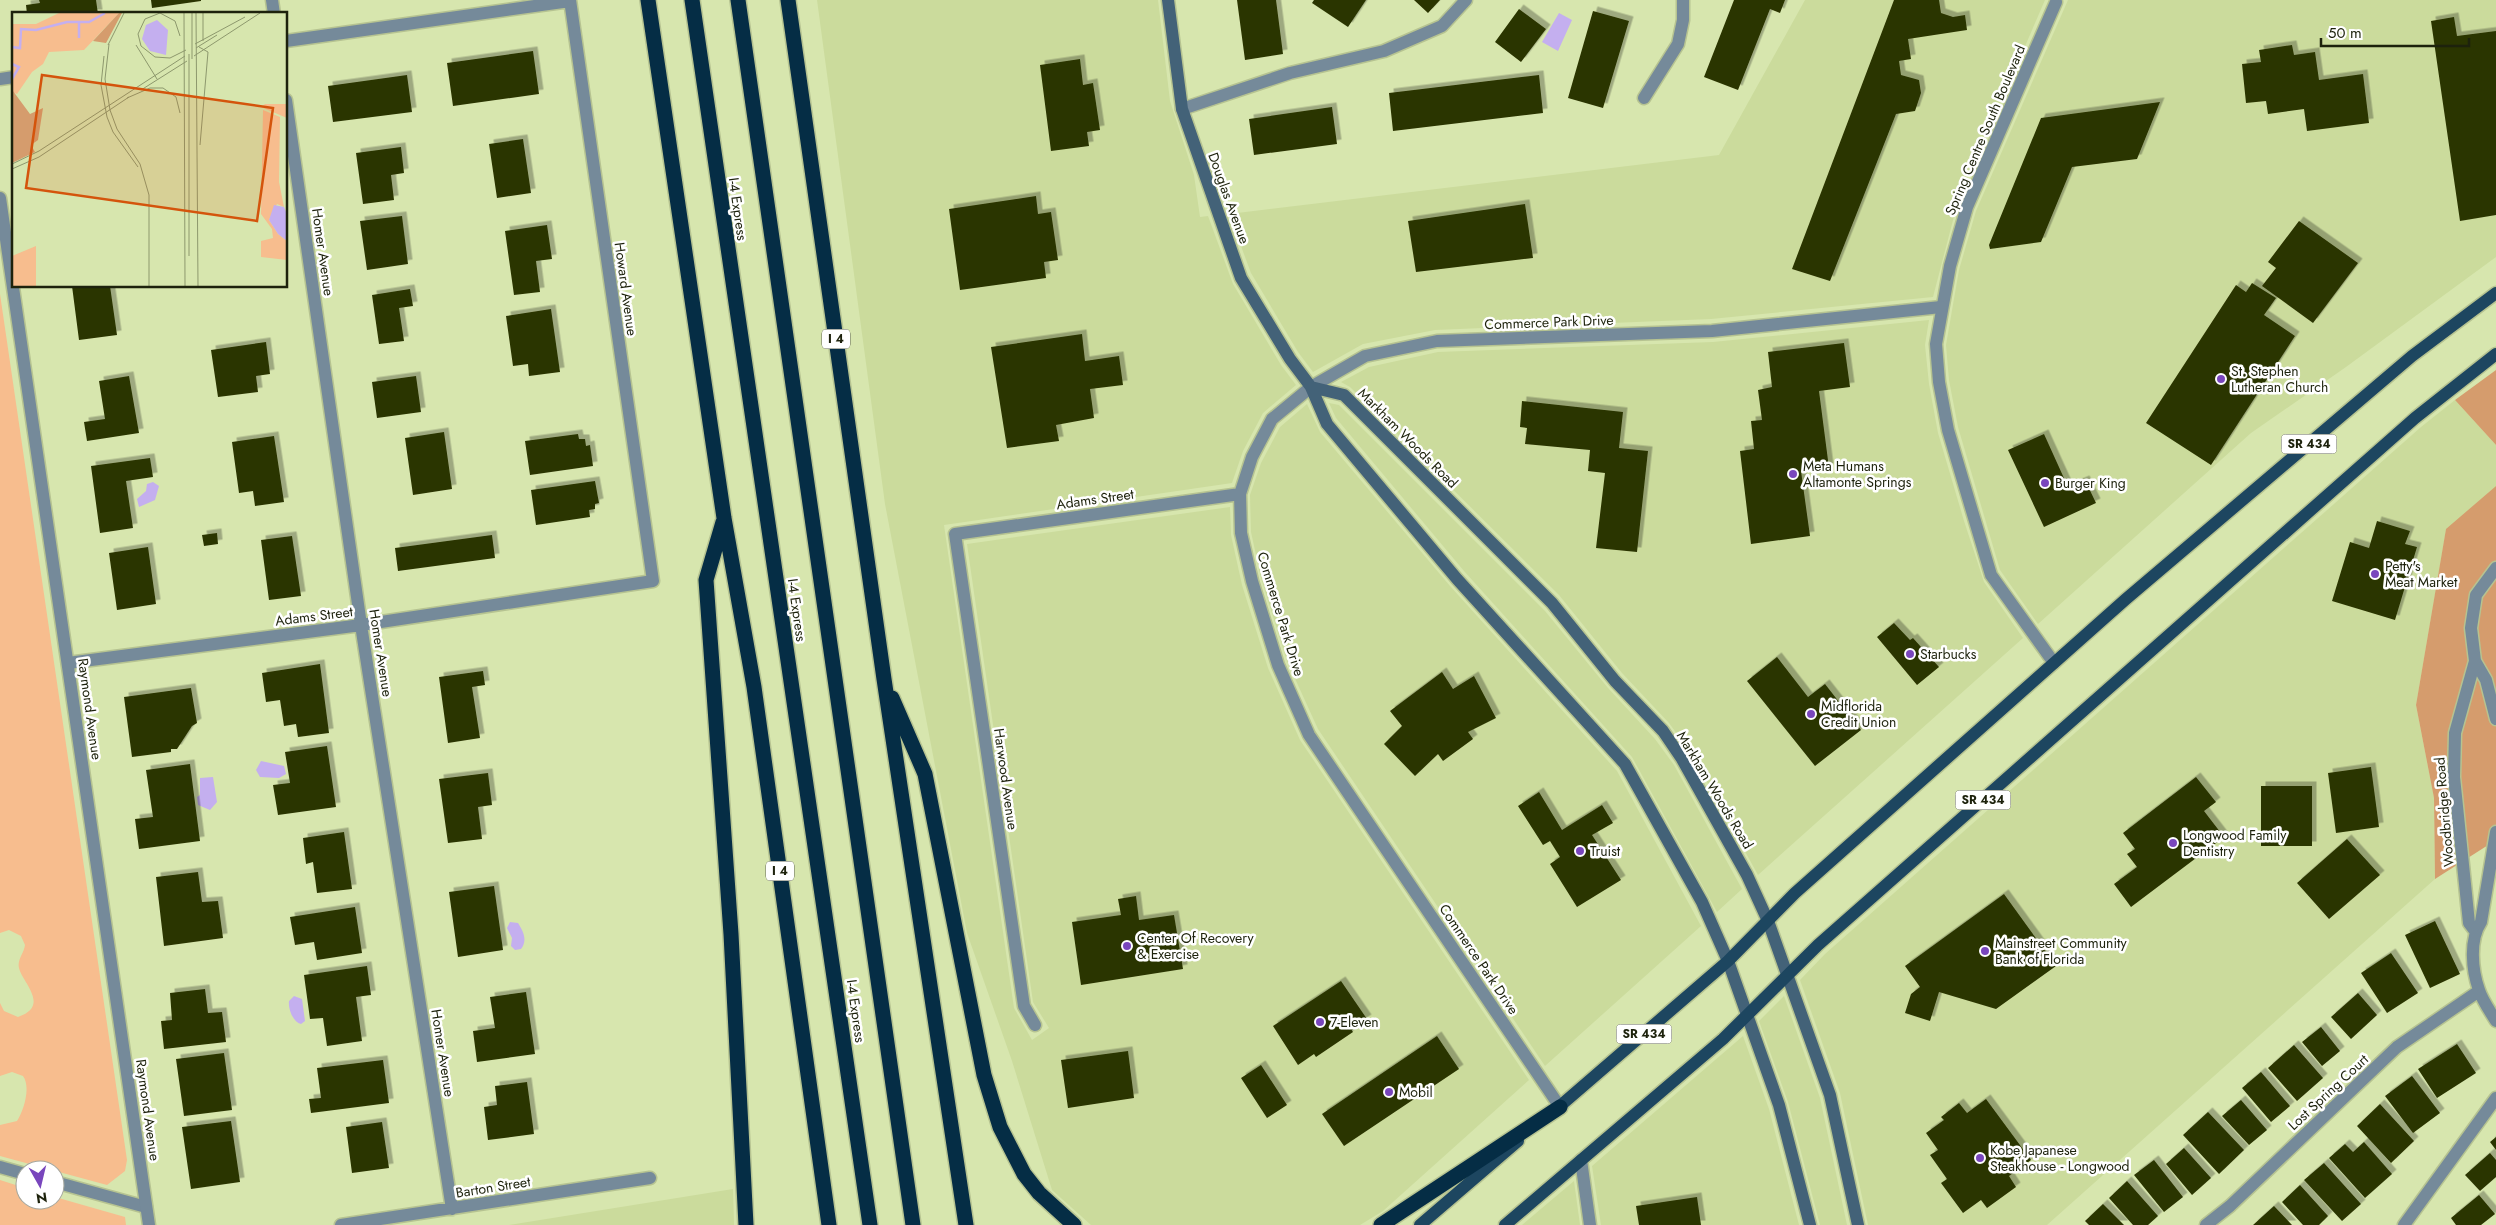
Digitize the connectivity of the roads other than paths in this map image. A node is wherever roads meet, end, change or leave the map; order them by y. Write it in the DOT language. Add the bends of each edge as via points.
graph roads {
  1 [pos="570,0"];
  2 [pos="648,0"];
  3 [pos="692,0"];
  4 [pos="738,0"];
  5 [pos="788,0"];
  6 [pos="1168,0"];
  7 [pos="1466,0"];
  8 [pos="1683,0"];
  9 [pos="2056,2"];
  10 [pos="288,41"];
  11 [pos="1644,98"];
  12 [pos="1182,108"];
  13 [pos="288,114"];
  14 [pos="0,198"];
  15 [pos="12,280"];
  16 [pos="13,288"];
  17 [pos="2496,293"];
  18 [pos="1941,307"];
  19 [pos="2496,354"];
  20 [pos="1311,387"];
  21 [pos="1240,494"];
  22 [pos="724,518"];
  23 [pos="955,534"];
  24 [pos="2496,568"];
  25 [pos="653,581"];
  26 [pos="361,625"];
  27 [pos="2474,661"];
  28 [pos="68,663"];
  29 [pos="2054,663"];
  30 [pos="884,679"];
  31 [pos="2496,720"];
  32 [pos="2496,832"];
  33 [pos="1768,921"];
  34 [pos="2475,931"];
  35 [pos="1728,961"];
  36 [pos="1788,977"];
  37 [pos="2479,991"];
  38 [pos="1747,1017"];
  39 [pos="2496,1020"];
  40 [pos="1035,1025"];
  41 [pos="2496,1098"];
  42 [pos="1560,1106"];
  43 [pos="1581,1160"];
  44 [pos="0,1167"];
  45 [pos="15,1171"];
  46 [pos="650,1178"];
  47 [pos="65,1185"];
  48 [pos="146,1207"];
  49 [pos="452,1209"];
  50 [pos="149,1225"];
  51 [pos="341,1225"];
  52 [pos="746,1225"];
  53 [pos="829,1225"];
  54 [pos="870,1225"];
  55 [pos="913,1225"];
  56 [pos="966,1225"];
  57 [pos="1074,1225"];
  58 [pos="1381,1225"];
  59 [pos="1420,1225"];
  60 [pos="1505,1225"];
  61 [pos="1590,1225"];
  62 [pos="1810,1225"];
  63 [pos="1858,1225"];
  64 [pos="2206,1225"];
  65 [pos="2404,1225"];
  1 -- 10 [label="street"];
  1 -- 25 [label="street, Howard Avenue"];
  2 -- 22 [label="highway, I 4"];
  3 -- 54 [label="highway, I-4 Express"];
  4 -- 55 [label="highway, I-4 Express"];
  5 -- 30 [label="highway, I 4"];
  6 -- 12 [label="main road, Douglas Avenue"];
  7 -- 12 [label="street" via="1442,26 1384,51 1290,73"];
  8 -- 11 [label="street" via="1678,44"];
  9 -- 18 [label="street, Spring Centre South Boulevard" via="1967,206"];
  12 -- 20 [label="main road, Douglas Avenue" via="1242,278 1290,359"];
  13 -- 26 [label="street, Homer Avenue"];
  14 -- 15 [label="street, Raymond Avenue"];
  16 -- 28 [label="street, Raymond Avenue"];
  17 -- 29 [label="main road, SR 434" via="2412,356"];
  18 -- 20 [label="street, Commerce Park Drive" via="1712,331 1437,341 1366,356"];
  18 -- 29 [label="street, Spring Centre South Boulevard" via="1936,344 1939,382 1948,430 1991,575"];
  19 -- 36 [label="main road, SR 434" via="2415,418 1818,945"];
  20 -- 21 [label="street, Commerce Park Drive" via="1272,419 1252,457"];
  20 -- 33 [label="main road, Markham Woods Road" via="1344,395 1552,603 1615,681 1663,732 1682,759 1748,875"];
  20 -- 35 [label="main road" via="1327,424 1457,579 1625,764 1702,902"];
  21 -- 23 [label="street, Adams Street"];
  21 -- 42 [label="street, Commerce Park Drive" via="1241,533 1252,581 1278,665 1309,735"];
  22 -- 52 [label="highway" via="706,580 732,934"];
  22 -- 53 [label="highway, I 4" via="754,688"];
  23 -- 40 [label="street, Harwood Avenue" via="1024,1006"];
  24 -- 27 [label="street, Woodbridge Road" via="2476,595 2471,628"];
  25 -- 26 [label="street, Adams Street"];
  26 -- 28 [label="street, Adams Street"];
  26 -- 49 [label="street, Homer Avenue"];
  27 -- 31 [label="street, Woodbridge Road" via="2486,680"];
  27 -- 34 [label="street, Woodbridge Road" via="2455,733 2454,758 2469,923"];
  28 -- 48 [label="street, Raymond Avenue"];
  29 -- 33 [label="main road, SR 434" via="1795,892"];
  30 -- 56 [label="highway, I 4"];
  30 -- 57 [label="highway" via="925,774 984,1075 1000,1126 1024,1174 1039,1193"];
  32 -- 34 [label="street, Woodbridge Road" via="2481,922"];
  33 -- 35 [label="main road, SR 434"];
  33 -- 36 [label="main road, Markham Woods Road"];
  34 -- 37 [label="street, Woodbridge Road" via="2472,944"];
  35 -- 38 [label="main road"];
  35 -- 42 [label="main road, SR 434"];
  36 -- 38 [label="main road, SR 434"];
  36 -- 63 [label="main road, Markham Woods Road" via="1830,1095"];
  37 -- 39 [label="street, Woodbridge Road"];
  37 -- 64 [label="street, Lost Spring Court" via="2397,1047"];
  38 -- 43 [label="main road, SR 434"];
  38 -- 62 [label="main road" via="1779,1105"];
  41 -- 65 [label="street"];
  42 -- 58 [label="highway"];
  42 -- 59 [label="main road, SR 434"];
  43 -- 60 [label="main road, SR 434"];
  43 -- 61 [label="street"];
  44 -- 45 [label="street"];
  46 -- 49 [label="street, Barton Street"];
  47 -- 48 [label="street"];
  48 -- 50 [label="street, Raymond Avenue"];
  49 -- 51 [label="street, Barton Street"];
}
